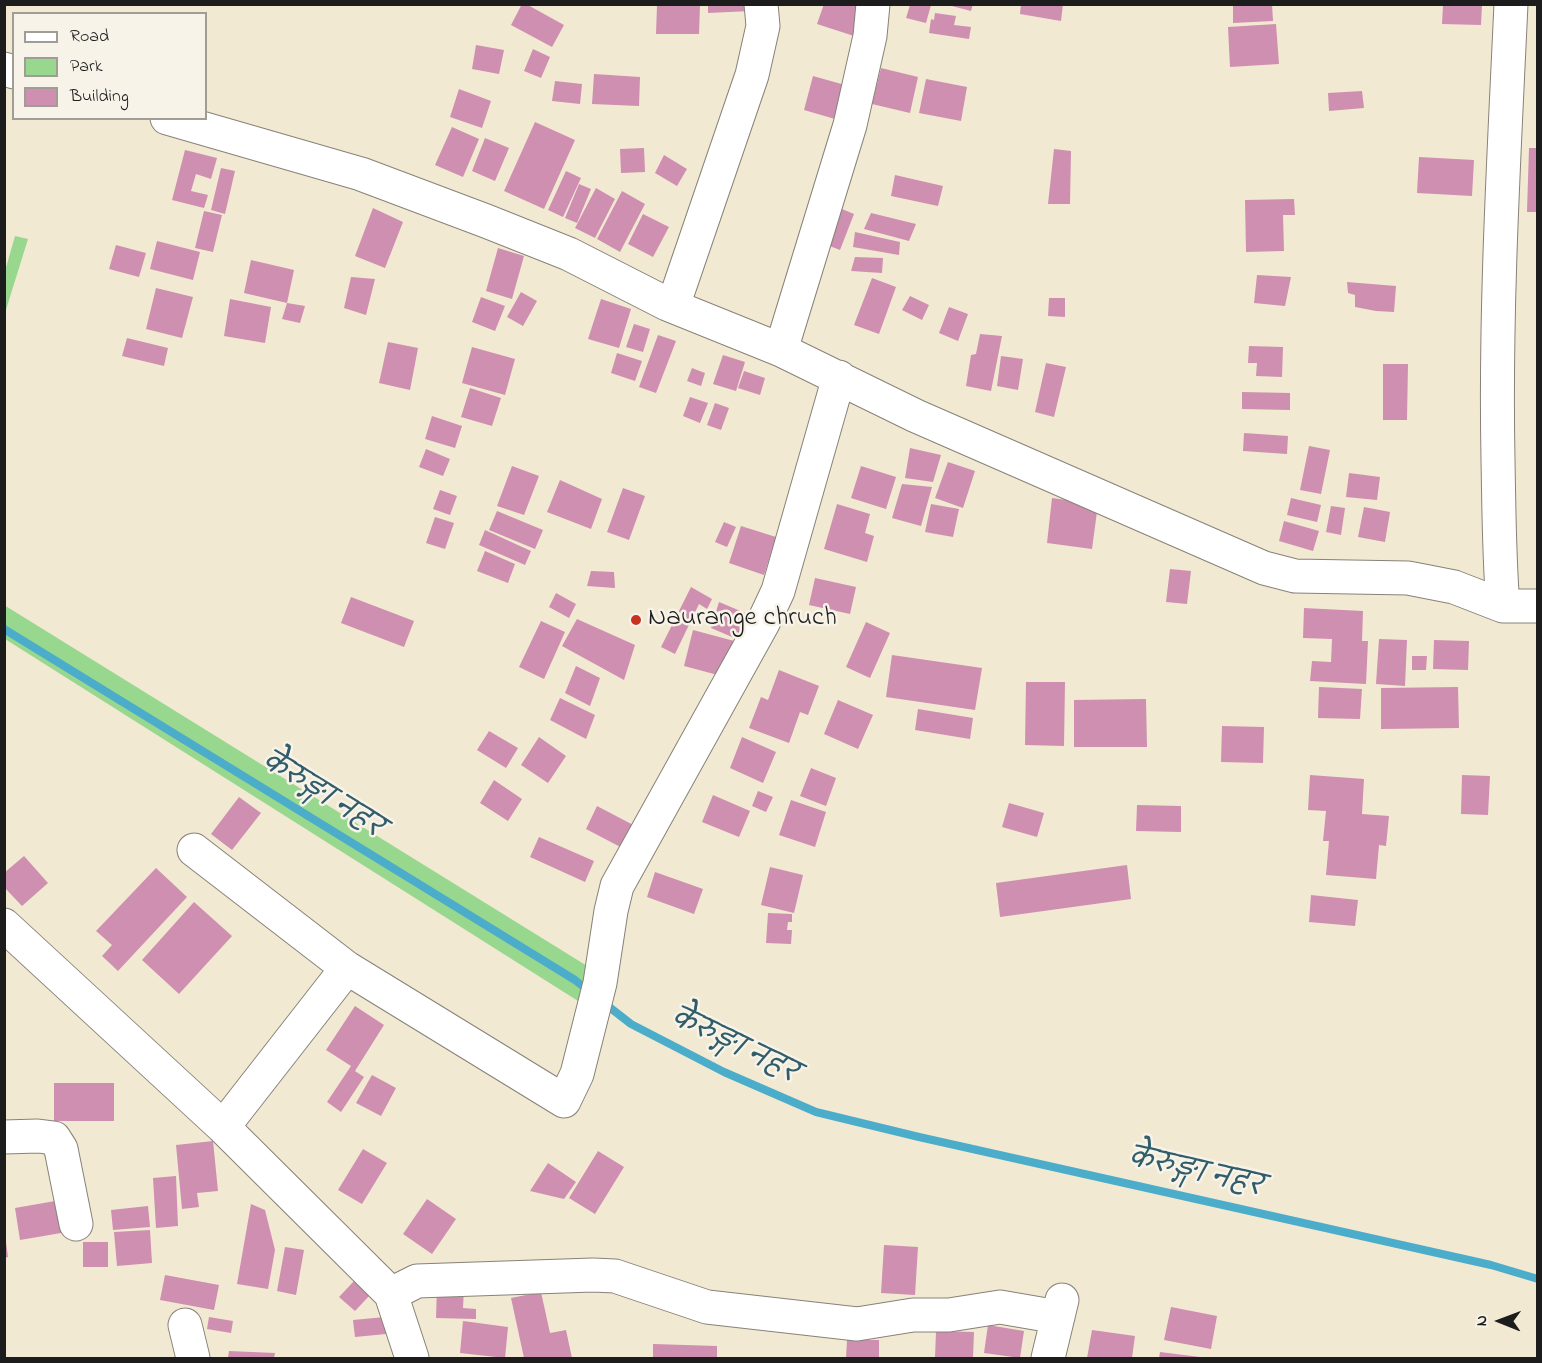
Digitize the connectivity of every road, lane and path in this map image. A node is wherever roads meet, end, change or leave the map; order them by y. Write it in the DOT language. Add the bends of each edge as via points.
graph roads {
  1 [pos="761,4"];
  2 [pos="873,4"];
  3 [pos="1511,4"];
  4 [pos="174,120"];
  5 [pos="673,306"];
  6 [pos="781,350"];
  7 [pos="839,377"];
  8 [pos="1503,606"];
  9 [pos="1538,606"];
  10 [pos="194,850"];
  11 [pos="4,925"];
  12 [pos="347,968"];
  13 [pos="224,1127"];
  14 [pos="4,1137"];
  15 [pos="76,1224"];
  16 [pos="391,1294"];
  17 [pos="185,1325"];
  18 [pos="193,1359"];
  19 [pos="412,1359"];
  20 [pos="1048,1359"];
  1 -- 5 [label="street" via="763,26 752,75"];
  2 -- 6 [label="street" via="870,36 850,125"];
  3 -- 8 [label="street" via="1497,405"];
  4 -- 5 [label="street" via="371,178 569,254"];
  5 -- 6 [label="street"];
  6 -- 7 [label="street"];
  7 -- 8 [label="street" via="916,416 1264,568 1295,576 1408,578 1454,587"];
  7 -- 12 [label="street" via="778,591 618,886 600,983 577,1074 564,1101"];
  8 -- 9 [label="street"];
  10 -- 12 [label="street"];
  11 -- 13 [label="street"];
  12 -- 13 [label="street"];
  13 -- 16 [label="street"];
  14 -- 15 [label="street" via="54,1138 61,1149"];
  16 -- 19 [label="street"];
  16 -- 20 [label="street" via="417,1281 593,1275 615,1276 707,1307 857,1324 1000,1307 1060,1308"];
  17 -- 18 [label="street"];
}
